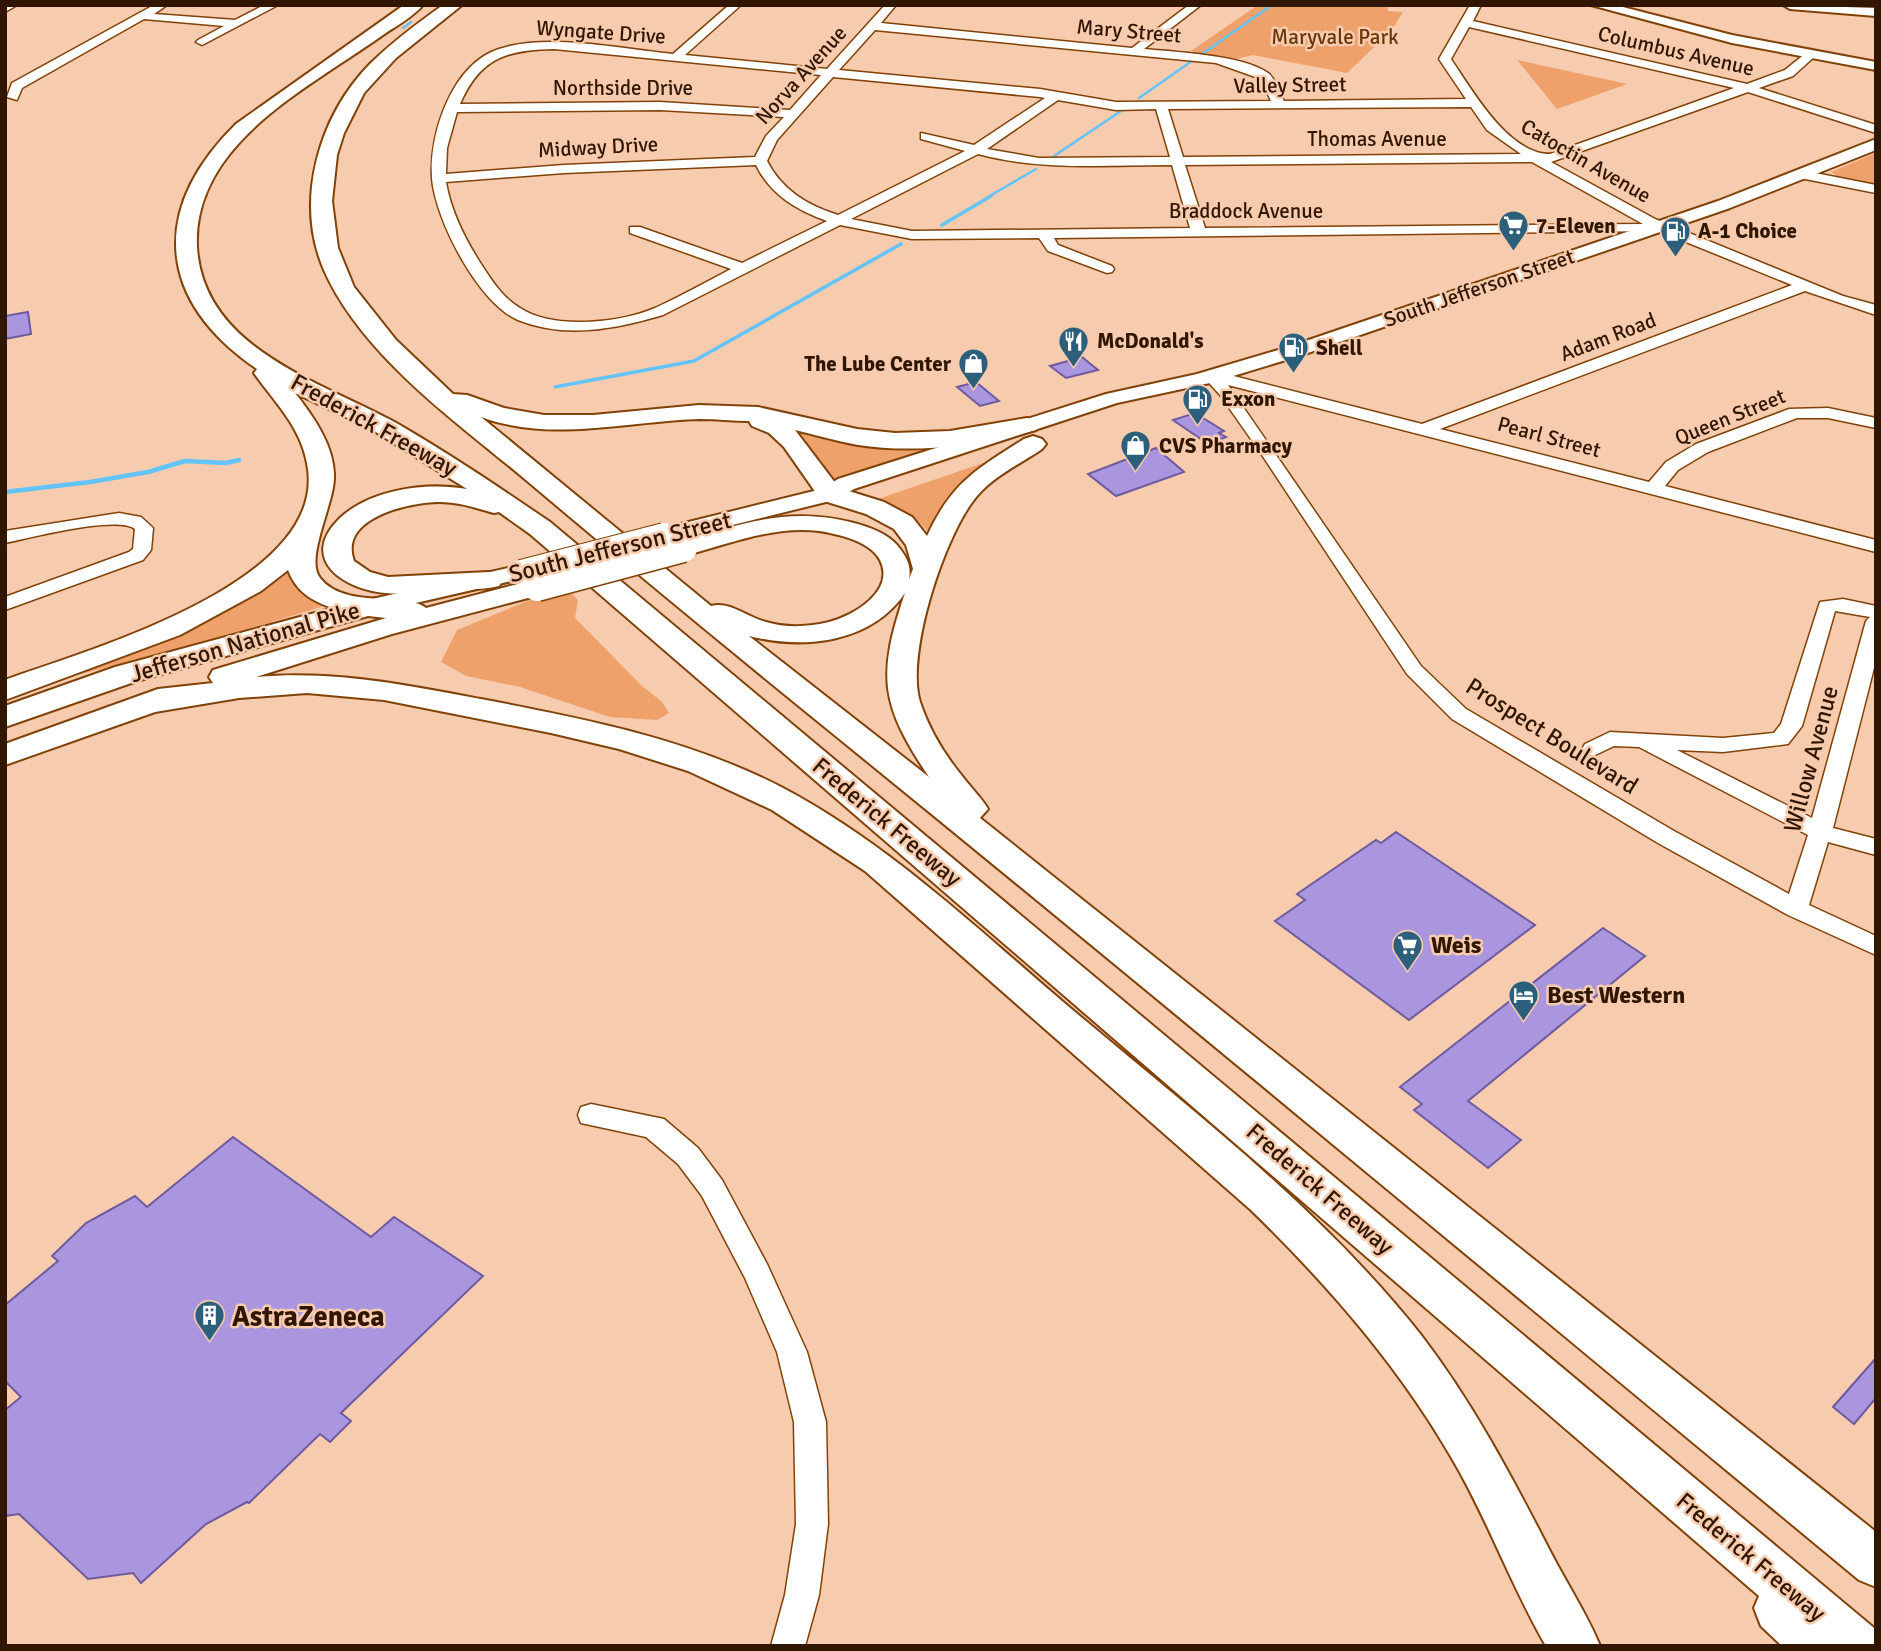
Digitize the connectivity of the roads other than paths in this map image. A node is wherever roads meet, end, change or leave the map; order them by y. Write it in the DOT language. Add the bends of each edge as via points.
graph roads {
  1 [pos="12,5"];
  2 [pos="162,5"];
  3 [pos="273,5"];
  4 [pos="414,5"];
  5 [pos="466,5"];
  6 [pos="736,5"];
  7 [pos="891,5"];
  8 [pos="1476,5"];
  9 [pos="1599,5"];
  10 [pos="1790,5"];
  11 [pos="1180,6"];
  12 [pos="1195,6"];
  13 [pos="5,9"];
  14 [pos="446,11"];
  15 [pos="1876,12"];
  16 [pos="143,16"];
  17 [pos="1464,22"];
  18 [pos="237,24"];
  19 [pos="873,26"];
  20 [pos="202,42"];
  21 [pos="1135,51"];
  22 [pos="1810,55"];
  23 [pos="676,58"];
  24 [pos="1876,66"];
  25 [pos="828,73"];
  26 [pos="1748,88"];
  27 [pos="1056,96"];
  28 [pos="13,97"];
  29 [pos="1474,103"];
  30 [pos="1279,104"];
  31 [pos="1107,105"];
  32 [pos="1161,106"];
  33 [pos="452,108"];
  34 [pos="793,114"];
  35 [pos="1876,129"];
  36 [pos="926,136"];
  37 [pos="1876,144"];
  38 [pos="976,150"];
  39 [pos="1536,159"];
  40 [pos="760,161"];
  41 [pos="1178,161"];
  42 [pos="1800,174"];
  43 [pos="439,178"];
  44 [pos="1876,189"];
  45 [pos="840,219"];
  46 [pos="1657,227"];
  47 [pos="635,230"];
  48 [pos="1588,230"];
  49 [pos="1199,233"];
  50 [pos="1044,234"];
  51 [pos="1616,241"];
  52 [pos="742,268"];
  53 [pos="1107,270"];
  54 [pos="1804,286"];
  55 [pos="1876,310"];
  56 [pos="240,346"];
  57 [pos="1210,375"];
  58 [pos="436,392"];
  59 [pos="740,413"];
  60 [pos="1876,423"];
  61 [pos="1427,428"];
  62 [pos="1030,434"];
  63 [pos="1654,488"];
  64 [pos="830,494"];
  65 [pos="540,527"];
  66 [pos="310,528"];
  67 [pos="5,537"];
  68 [pos="673,542"];
  69 [pos="1876,546"];
  70 [pos="926,567"];
  71 [pos="529,579"];
  72 [pos="489,580"];
  73 [pos="671,588"];
  74 [pos="5,604"];
  75 [pos="368,607"];
  76 [pos="414,611"];
  77 [pos="1876,612"];
  78 [pos="1876,621"];
  79 [pos="248,639"];
  80 [pos="1868,672"];
  81 [pos="5,691"];
  82 [pos="5,700"];
  83 [pos="150,704"];
  84 [pos="5,717"];
  85 [pos="1640,739"];
  86 [pos="1593,749"];
  87 [pos="5,754"];
  88 [pos="1820,832"];
  89 [pos="1876,847"];
  90 [pos="1059,898"];
  91 [pos="1796,909"];
  92 [pos="1876,946"];
  93 [pos="591,1115"];
  94 [pos="1242,1122"];
  95 [pos="1420,1276"];
  96 [pos="1876,1563"];
  97 [pos="788,1646"];
  98 [pos="1575,1646"];
  99 [pos="1819,1646"];
  100 [pos="1856,1646"];
  1 -- 13 [label="street"];
  2 -- 16 [label="street"];
  3 -- 18 [label="street"];
  4 -- 56 [label="highway, Frederick Freeway" via="242,129 198,190 187,221 185,256 203,305"];
  5 -- 14 [label="highway, Frederick Freeway"];
  6 -- 23 [label="street"];
  7 -- 19 [label="street, Norva Avenue"];
  8 -- 17 [label="street, Catoctin Avenue"];
  9 -- 22 [label="main road"];
  10 -- 15 [label="main road"];
  11 -- 12 [label="street"];
  12 -- 21 [label="street"];
  14 -- 58 [label="highway, Frederick Freeway" via="381,62 348,105 323,167 321,196 327,250 343,284 400,360"];
  16 -- 18 [label="street"];
  16 -- 28 [label="street" via="16,86"];
  17 -- 26 [label="street, Columbus Avenue"];
  17 -- 29 [label="street, Catoctin Avenue" via="1446,59"];
  18 -- 20 [label="street"];
  19 -- 21 [label="street, Mary Street"];
  19 -- 25 [label="street, Norva Avenue"];
  21 -- 30 [label="street, Mary Street" via="1250,68 1266,78"];
  22 -- 24 [label="main road"];
  22 -- 26 [label="street, Thomas Avenue" via="1798,69"];
  23 -- 25 [label="street, Wyngate Drive"];
  23 -- 33 [label="street, Wyngate Drive" via="554,46 515,49 482,63"];
  25 -- 27 [label="street, Wyngate Drive"];
  25 -- 34 [label="street, Norva Avenue"];
  26 -- 35 [label="street, Columbus Avenue"];
  26 -- 39 [label="street, Thomas Avenue" via="1552,158"];
  27 -- 31 [label="street, Wyngate Drive"];
  27 -- 38 [label="street, Wyngate Drive"];
  29 -- 30 [label="street, Valley Street"];
  29 -- 39 [label="street, Catoctin Avenue" via="1496,132"];
  30 -- 32 [label="street, Valley Street"];
  31 -- 32 [label="street, Valley Street"];
  32 -- 41 [label="street"];
  33 -- 34 [label="street, Northside Drive" via="660,106"];
  33 -- 43 [label="street, Wyngate Drive" via="444,130"];
  34 -- 40 [label="street, Norva Avenue" via="766,145"];
  36 -- 38 [label="street, Thomas Avenue"];
  37 -- 42 [label="main road, South Jefferson Street"];
  38 -- 41 [label="street, Thomas Avenue" via="1039,162"];
  38 -- 45 [label="street, Wyngate Drive"];
  39 -- 41 [label="street, Thomas Avenue"];
  39 -- 46 [label="street, Catoctin Avenue"];
  40 -- 43 [label="street, Midway Drive"];
  40 -- 45 [label="street, Norva Avenue" via="771,183 787,197"];
  41 -- 49 [label="street"];
  42 -- 44 [label="street"];
  42 -- 46 [label="main road, South Jefferson Street"];
  43 -- 52 [label="street, Wyngate Drive" via="454,233 487,284 522,316 575,326 619,322 658,312"];
  45 -- 50 [label="street, Braddock Avenue" via="898,234"];
  45 -- 52 [label="street, Wyngate Drive"];
  46 -- 48 [label="street, Braddock Avenue"];
  46 -- 51 [label="main road, South Jefferson Street"];
  46 -- 54 [label="street, Catoctin Avenue"];
  47 -- 52 [label="street"];
  48 -- 49 [label="street, Braddock Avenue"];
  48 -- 51 [label="main road"];
  49 -- 50 [label="street, Braddock Avenue"];
  50 -- 53 [label="street" via="1053,248"];
  51 -- 57 [label="main road, South Jefferson Street"];
  54 -- 55 [label="street, Catoctin Avenue"];
  54 -- 61 [label="street, Adam Road"];
  56 -- 65 [label="highway, Frederick Freeway" via="299,385 451,465"];
  56 -- 66 [label="highway" via="275,383 308,433 321,470"];
  57 -- 61 [label="street, Pearl Street"];
  57 -- 62 [label="main road, South Jefferson Street" via="1156,391 1133,409"];
  57 -- 91 [label="street, Prospect Boulevard" via="1268,452 1414,670 1459,714"];
  58 -- 59 [label="highway" via="490,413 544,422"];
  58 -- 73 [label="highway, Frederick Freeway"];
  59 -- 62 [label="highway" via="895,441 964,438 1004,427"];
  59 -- 64 [label="highway" via="778,428"];
  60 -- 63 [label="street, Queen Street" via="1828,413 1795,413 1702,448 1672,466"];
  61 -- 63 [label="street, Pearl Street"];
  62 -- 64 [label="main road, South Jefferson Street" via="850,495"];
  62 -- 70 [label="highway" via="968,490 947,519"];
  63 -- 69 [label="street, Pearl Street"];
  64 -- 68 [label="main road, South Jefferson Street"];
  64 -- 70 [label="highway" via="875,508 903,523 914,534"];
  65 -- 72 [label="highway" via="477,499 429,494 363,514 338,542 340,562 371,582 398,586"];
  65 -- 94 [label="highway, Frederick Freeway"];
  66 -- 75 [label="highway" via="303,556 305,578 332,600"];
  66 -- 81 [label="highway" via="289,554 242,593 148,636"];
  67 -- 74 [label="street" via="111,520 129,519 144,528 142,550 136,556"];
  68 -- 71 [label="highway, bridge"];
  68 -- 73 [label="highway" via="782,524 833,525 861,533 882,546 894,563 896,582 885,601 864,617 800,633 766,631 736,621"];
  70 -- 90 [label="highway" via="902,667 901,684 909,708 944,776"];
  71 -- 72 [label="main road, South Jefferson Street"];
  71 -- 83 [label="highway"];
  72 -- 75 [label="main road, Jefferson National Pike"];
  72 -- 76 [label="main road, South Jefferson Street" via="469,595"];
  73 -- 90 [label="highway, Frederick Freeway"];
  75 -- 76 [label="highway"];
  75 -- 79 [label="highway, Jefferson National Pike"];
  76 -- 87 [label="highway, Jefferson National Pike" via="167,686"];
  77 -- 85 [label="street" via="1827,606 1791,726 1780,738 1723,745"];
  78 -- 80 [label="street, Willow Avenue"];
  79 -- 82 [label="highway"];
  79 -- 84 [label="highway, Jefferson National Pike" via="126,674"];
  80 -- 88 [label="street, Willow Avenue"];
  83 -- 87 [label="highway"];
  83 -- 98 [label="highway" via="281,685 382,690 590,731 657,749 768,794 820,824 877,863 1266,1198 1376,1309 1474,1453"];
  85 -- 86 [label="street" via="1610,739"];
  85 -- 88 [label="street"];
  88 -- 89 [label="street"];
  88 -- 91 [label="street, Willow Avenue"];
  90 -- 96 [label="highway, Frederick Freeway"];
  91 -- 92 [label="street, Prospect Boulevard"];
  93 -- 97 [label="street" via="653,1126 688,1156 712,1188 792,1352 810,1422 812,1524 802,1595"];
  94 -- 95 [label="highway, Frederick Freeway"];
  94 -- 98 [label="highway" via="1273,1174 1391,1302 1441,1371 1533,1539"];
  95 -- 99 [label="highway"];
  95 -- 100 [label="highway, Frederick Freeway"];
}
